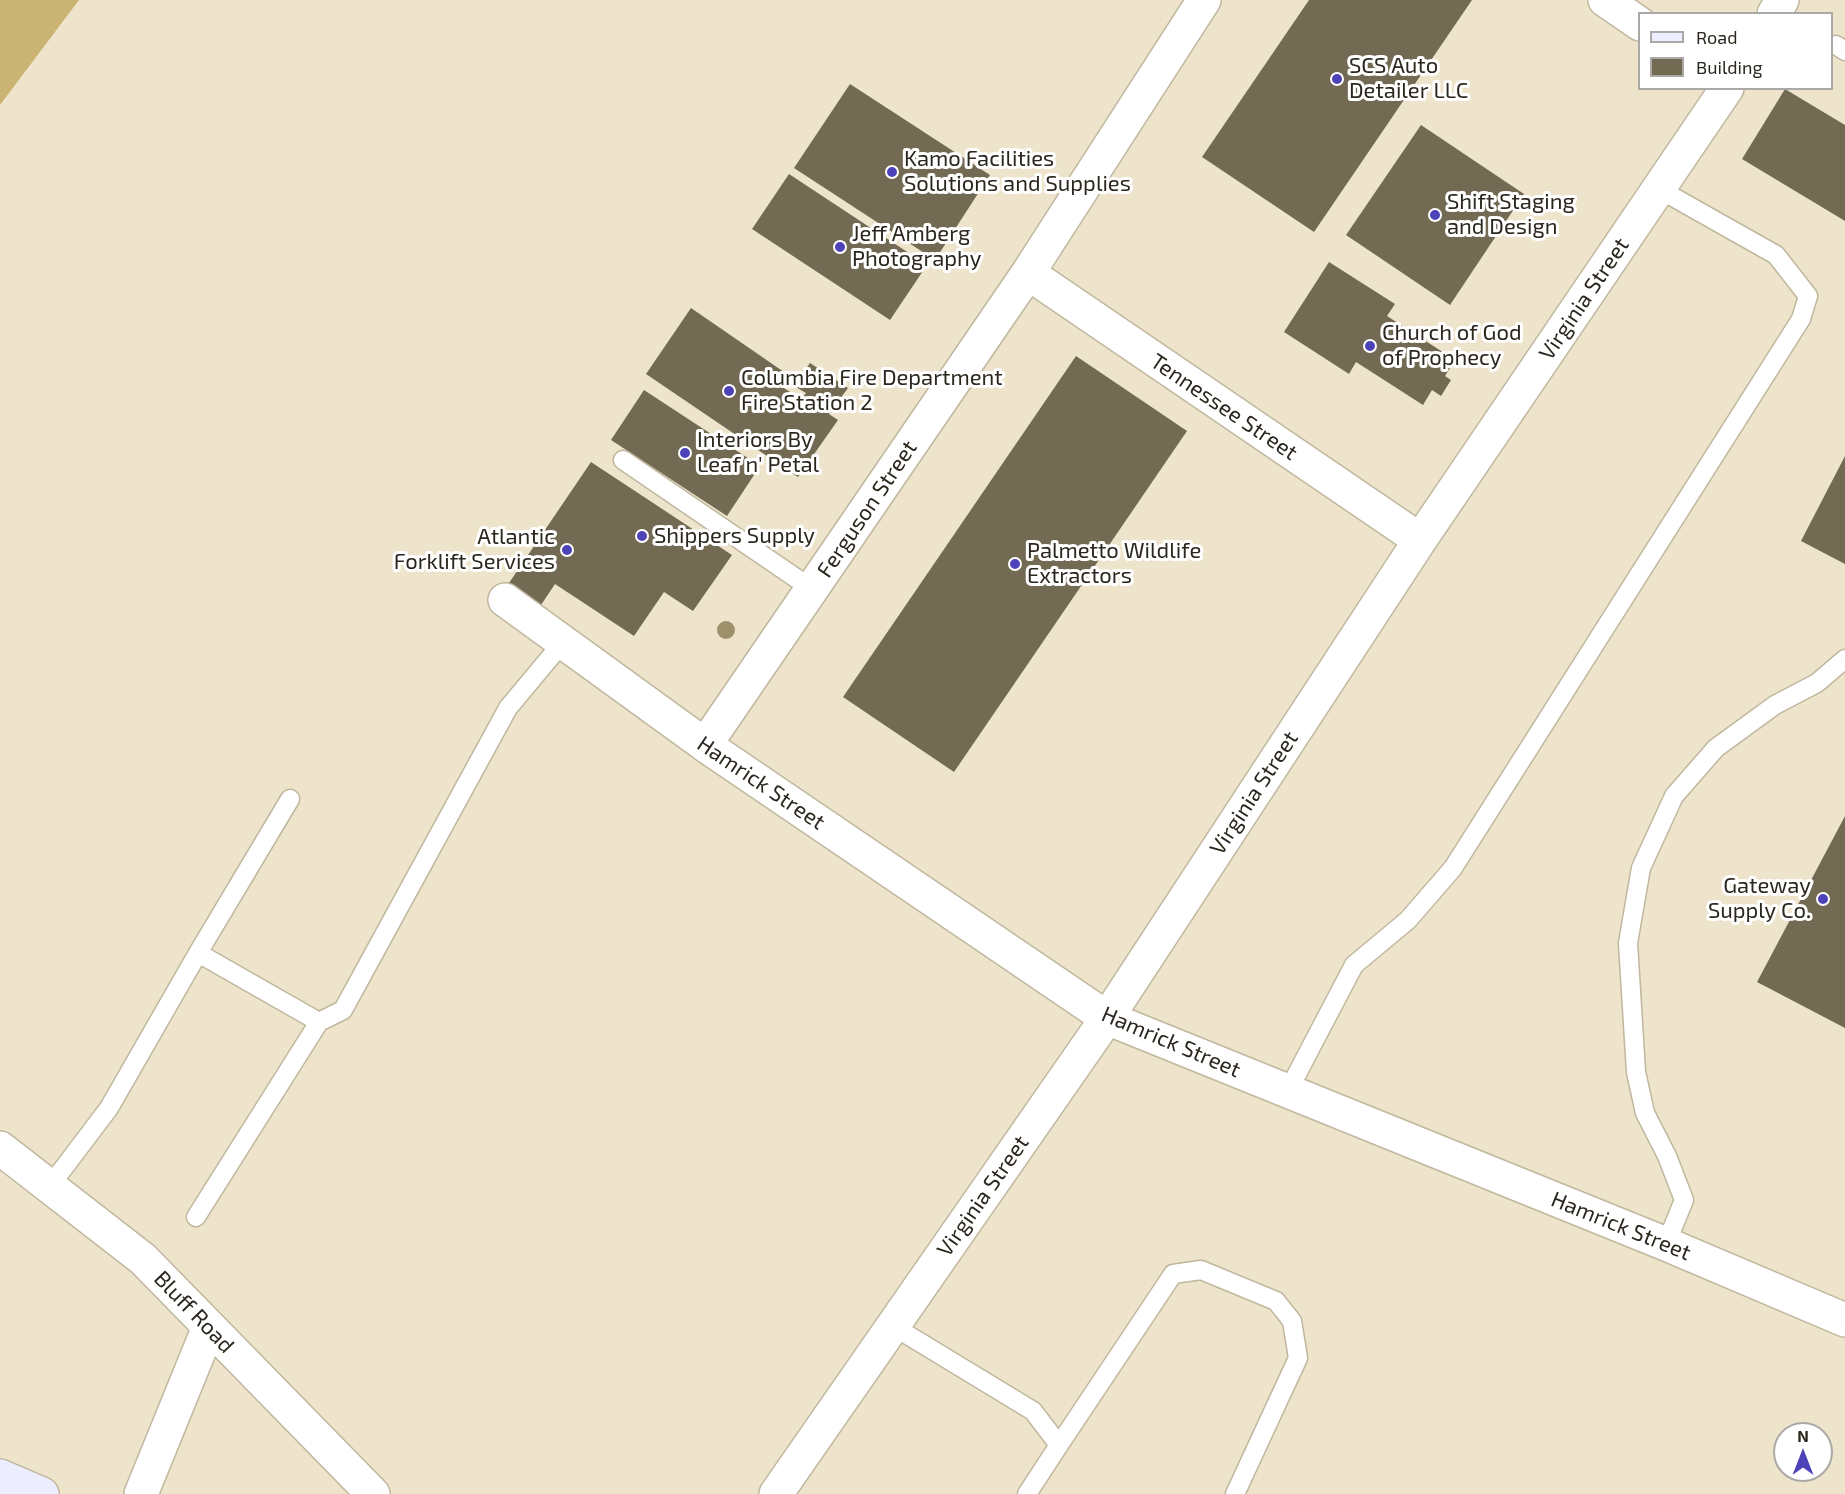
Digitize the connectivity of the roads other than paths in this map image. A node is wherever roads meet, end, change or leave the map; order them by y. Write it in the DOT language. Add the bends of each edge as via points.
graph roads {
  1 [pos="1204,0"];
  2 [pos="1605,0"];
  3 [pos="1638,23"];
  4 [pos="1726,90"];
  5 [pos="1659,189"];
  6 [pos="1028,273"];
  7 [pos="623,460"];
  8 [pos="1420,540"];
  9 [pos="812,589"];
  10 [pos="505,600"];
  11 [pos="563,642"];
  12 [pos="1845,659"];
  13 [pos="705,746"];
  14 [pos="290,799"];
  15 [pos="198,953"];
  16 [pos="1107,1018"];
  17 [pos="319,1022"];
  18 [pos="1288,1091"];
  19 [pos="0,1148"];
  20 [pos="50,1186"];
  21 [pos="196,1217"];
  22 [pos="1666,1244"];
  23 [pos="1845,1320"];
  24 [pos="893,1326"];
  25 [pos="209,1327"];
  26 [pos="1059,1446"];
  27 [pos="0,1476"];
  28 [pos="42,1494"];
  29 [pos="141,1494"];
  30 [pos="373,1494"];
  31 [pos="776,1494"];
  32 [pos="1027,1494"];
  33 [pos="1234,1494"];
  1 -- 6 [label="street, Ferguson Street"];
  2 -- 3 [label="street"];
  4 -- 5 [label="street, Virginia Street"];
  5 -- 8 [label="street, Virginia Street"];
  5 -- 18 [label="lane" via="1776,255 1808,296 1800,319 1453,868 1408,920 1354,965"];
  6 -- 8 [label="street, Tennessee Street"];
  6 -- 9 [label="street, Ferguson Street"];
  7 -- 9 [label="lane"];
  8 -- 16 [label="street, Virginia Street"];
  9 -- 13 [label="street, Ferguson Street"];
  10 -- 11 [label="street, Hamrick Street"];
  11 -- 13 [label="street, Hamrick Street"];
  11 -- 17 [label="lane" via="508,708 343,1010"];
  12 -- 22 [label="lane" via="1817,683 1775,705 1716,748 1674,796 1641,868 1628,943 1636,1072 1645,1113 1684,1200"];
  13 -- 16 [label="street, Hamrick Street"];
  14 -- 15 [label="lane"];
  15 -- 17 [label="lane"];
  15 -- 20 [label="lane" via="109,1108"];
  16 -- 18 [label="street, Hamrick Street"];
  16 -- 24 [label="street, Virginia Street"];
  17 -- 21 [label="lane"];
  18 -- 22 [label="street, Hamrick Street"];
  19 -- 20 [label="street, Bluff Road"];
  20 -- 25 [label="street, Bluff Road" via="143,1259"];
  22 -- 23 [label="street, Hamrick Street"];
  24 -- 26 [label="lane" via="1032,1410"];
  24 -- 31 [label="street, Virginia Street"];
  25 -- 29 [label="street"];
  25 -- 30 [label="street, Bluff Road"];
  26 -- 32 [label="lane"];
  26 -- 33 [label="lane" via="1173,1274 1201,1270 1276,1301 1292,1321 1298,1358"];
  27 -- 28 [label="main road"];
}
